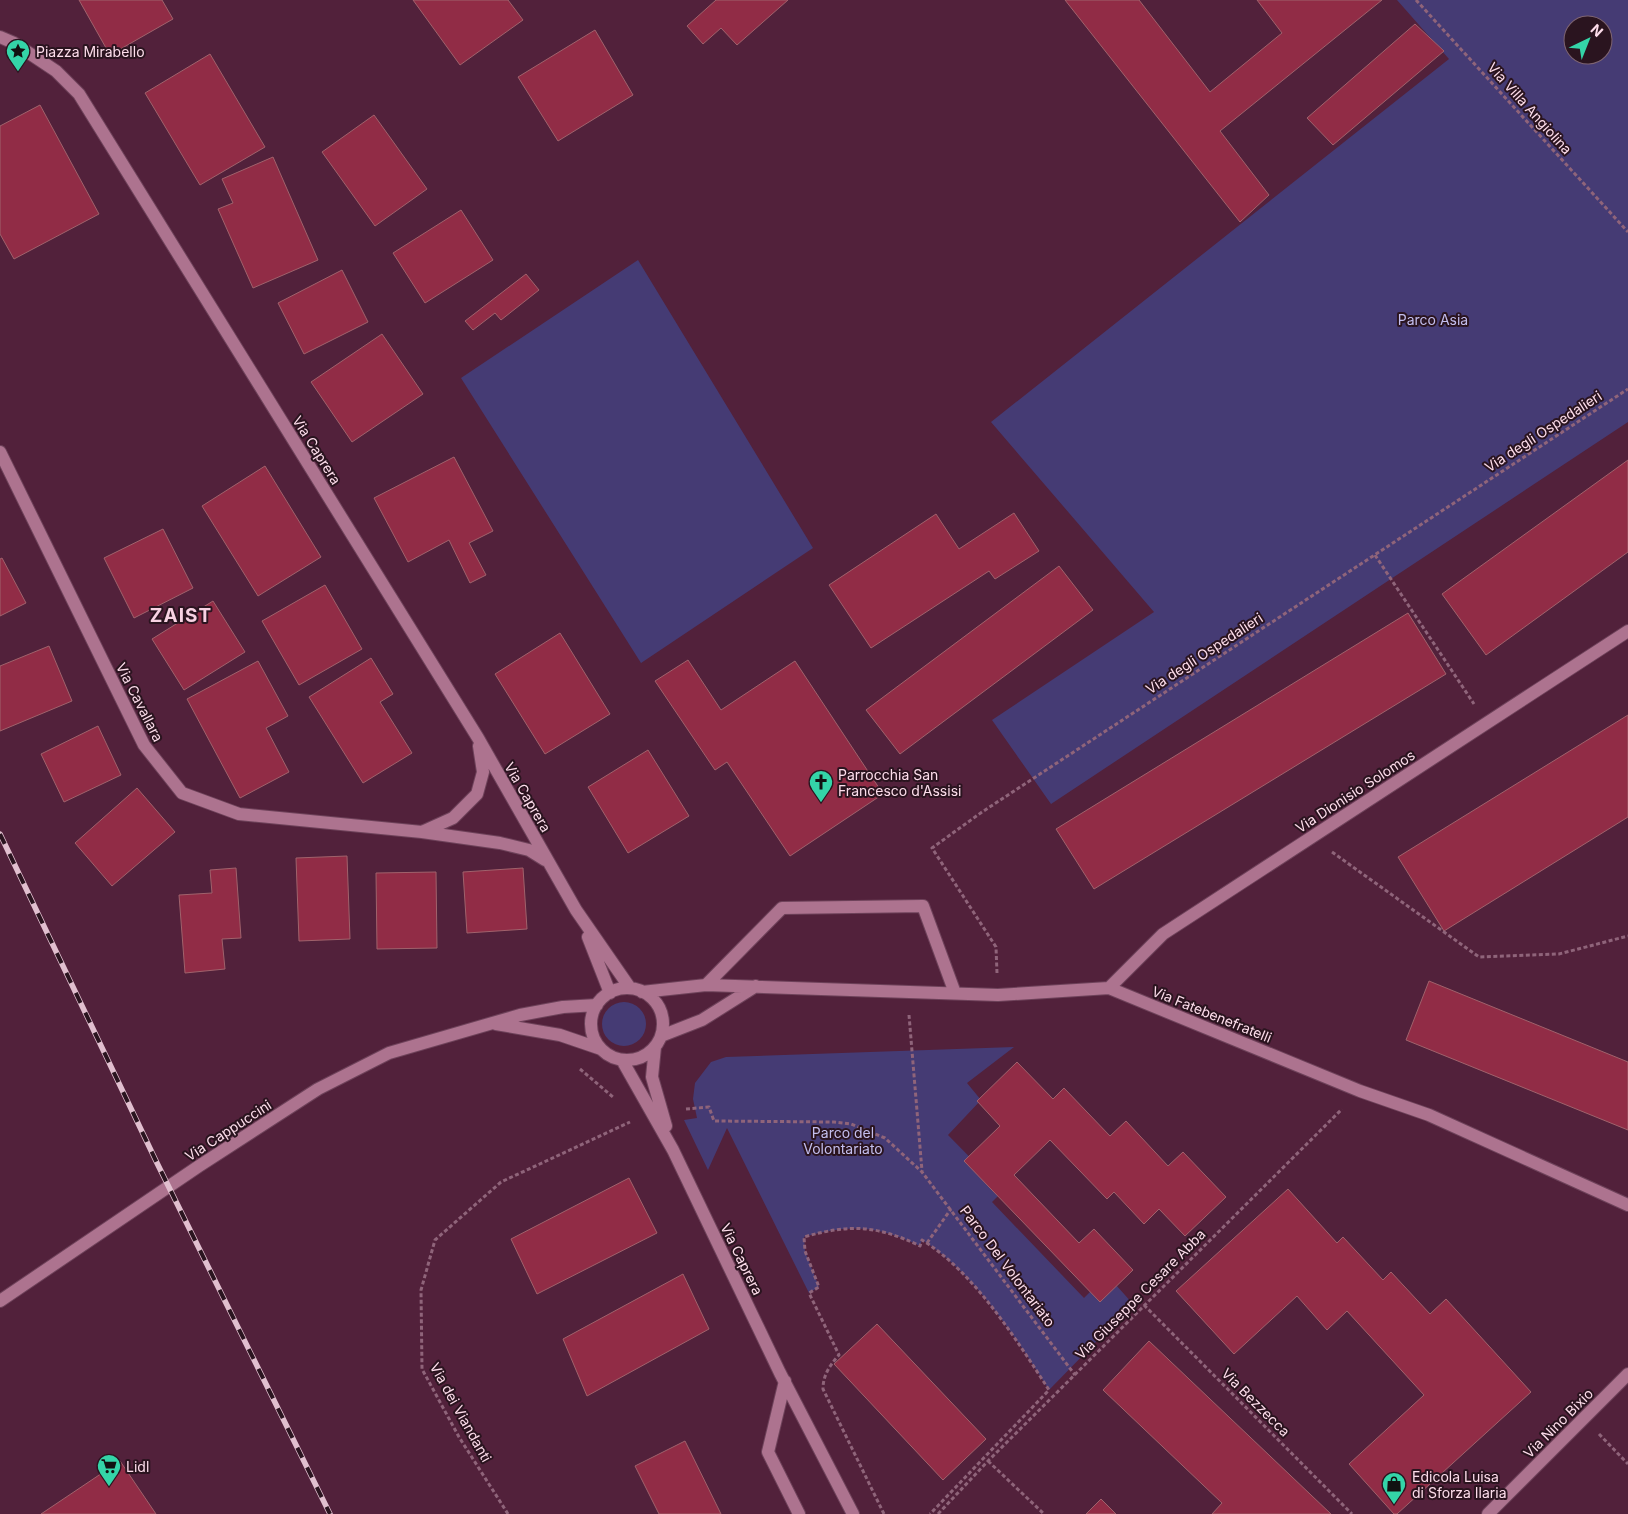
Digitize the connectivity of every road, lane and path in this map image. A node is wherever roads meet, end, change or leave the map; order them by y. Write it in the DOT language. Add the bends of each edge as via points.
graph roads {
  1 [pos="1416,0"];
  2 [pos="0,37"];
  3 [pos="1628,232"];
  4 [pos="1628,389"];
  5 [pos="0,452"];
  6 [pos="1375,555"];
  7 [pos="1628,631"];
  8 [pos="1486,724"];
  9 [pos="478,738"];
  10 [pos="422,832"];
  11 [pos="1312,838"];
  12 [pos="548,861"];
  13 [pos="576,910"];
  14 [pos="1628,936"];
  15 [pos="706,985"];
  16 [pos="756,986"];
  17 [pos="1109,988"];
  18 [pos="636,990"];
  19 [pos="908,992"];
  20 [pos="610,993"];
  21 [pos="955,993"];
  22 [pos="998,995"];
  23 [pos="596,1005"];
  24 [pos="491,1023"];
  25 [pos="661,1036"];
  26 [pos="655,1047"];
  27 [pos="601,1049"];
  28 [pos="622,1060"];
  29 [pos="574,1064"];
  30 [pos="1360,1091"];
  31 [pos="617,1102"];
  32 [pos="657,1112"];
  33 [pos="626,1115"];
  34 [pos="631,1122"];
  35 [pos="922,1172"];
  36 [pos="1628,1205"];
  37 [pos="951,1209"];
  38 [pos="927,1243"];
  39 [pos="0,1301"];
  40 [pos="1144,1305"];
  41 [pos="1628,1374"];
  42 [pos="1075,1375"];
  43 [pos="785,1381"];
  44 [pos="1583,1419"];
  45 [pos="988,1461"];
  46 [pos="1628,1464"];
  47 [pos="508,1514"];
  48 [pos="799,1514"];
  49 [pos="852,1514"];
  50 [pos="884,1514"];
  51 [pos="930,1514"];
  52 [pos="938,1514"];
  53 [pos="1044,1514"];
  54 [pos="1352,1514"];
  55 [pos="1488,1514"];
  1 -- 3 [label="path, Via Villa Angiolina"];
  2 -- 9 [label="street, Via Caprera" via="56,70 79,94"];
  4 -- 6 [label="path, Via degli Ospedalieri"];
  5 -- 10 [label="street, Via Cavallara" via="144,746 182,792 239,814"];
  6 -- 8 [label="path"];
  6 -- 22 [label="path, Via degli Ospedalieri" via="932,848 996,947"];
  7 -- 8 [label="street, Via Dionisio Solomos"];
  8 -- 11 [label="street, Via Dionisio Solomos"];
  9 -- 10 [label="street, Via Cavallara" via="482,772 477,794 453,818"];
  9 -- 12 [label="street, Via Caprera"];
  10 -- 12 [label="street, Via Cavallara" via="500,843 529,850"];
  11 -- 14 [label="path" via="1479,957 1559,954"];
  11 -- 17 [label="street, Via Dionisio Solomos" via="1163,934"];
  12 -- 13 [label="street, Via Caprera"];
  13 -- 18 [label="street, Via Caprera"];
  13 -- 20 [label="street, Via Caprera"];
  15 -- 16 [label="street, Via Fatebenefratelli"];
  15 -- 18 [label="street, Via Fatebenefratelli"];
  15 -- 21 [label="street" via="782,908 923,906"];
  16 -- 19 [label="street, Via Fatebenefratelli"];
  16 -- 25 [label="street" via="702,1020"];
  17 -- 22 [label="street, Via Fatebenefratelli"];
  17 -- 30 [label="street, Via Fatebenefratelli"];
  18 -- 20 [label="street" via="619,989"];
  18 -- 25 [label="street" via="658,1006 662,1015"];
  19 -- 21 [label="street, Via Fatebenefratelli"];
  19 -- 35 [label="path"];
  20 -- 23 [label="street"];
  21 -- 22 [label="street, Via Fatebenefratelli"];
  23 -- 24 [label="street, Via Cappuccini" via="563,1007"];
  23 -- 27 [label="street" via="591,1028"];
  24 -- 27 [label="street, Via Cappuccini" via="560,1035"];
  24 -- 39 [label="street, Via Cappuccini" via="389,1053 318,1089"];
  25 -- 26 [label="street"];
  26 -- 28 [label="street" via="634,1060"];
  26 -- 32 [label="street, Via Caprera" via="652,1077"];
  27 -- 28 [label="street"];
  28 -- 32 [label="street, Via Caprera"];
  29 -- 31 [label="path"];
  30 -- 36 [label="street, Via Fatebenefratelli" via="1429,1115"];
  30 -- 40 [label="path, Via Giuseppe Cesare Abba"];
  32 -- 34 [label="path, Via dei Viandanti"];
  32 -- 35 [label="path, Parco Del Volontariato" via="709,1107 714,1121 851,1124 886,1138"];
  32 -- 43 [label="street, Via Caprera"];
  33 -- 34 [label="path"];
  34 -- 47 [label="path, Via dei Viandanti" via="501,1182 435,1240 421,1290 422,1369 459,1437"];
  35 -- 37 [label="path, Parco Del Volontariato"];
  37 -- 38 [label="path"];
  37 -- 42 [label="path, Parco Del Volontariato"];
  38 -- 50 [label="path" via="922,1240 920,1246 891,1233 859,1227 804,1237 819,1287 809,1293 839,1355 823,1379 823,1389"];
  38 -- 51 [label="path" via="968,1279 986,1300 1049,1390"];
  40 -- 42 [label="path, Via Giuseppe Cesare Abba"];
  40 -- 54 [label="path, Via Bezzecca"];
  41 -- 44 [label="street, Via Nino Bixio"];
  42 -- 45 [label="path, Via Giuseppe Cesare Abba"];
  43 -- 48 [label="street" via="768,1452"];
  43 -- 49 [label="street, Via Caprera"];
  44 -- 46 [label="path"];
  44 -- 55 [label="street, Via Nino Bixio"];
  45 -- 52 [label="path, Via Giuseppe Cesare Abba"];
  45 -- 53 [label="path"];
}
